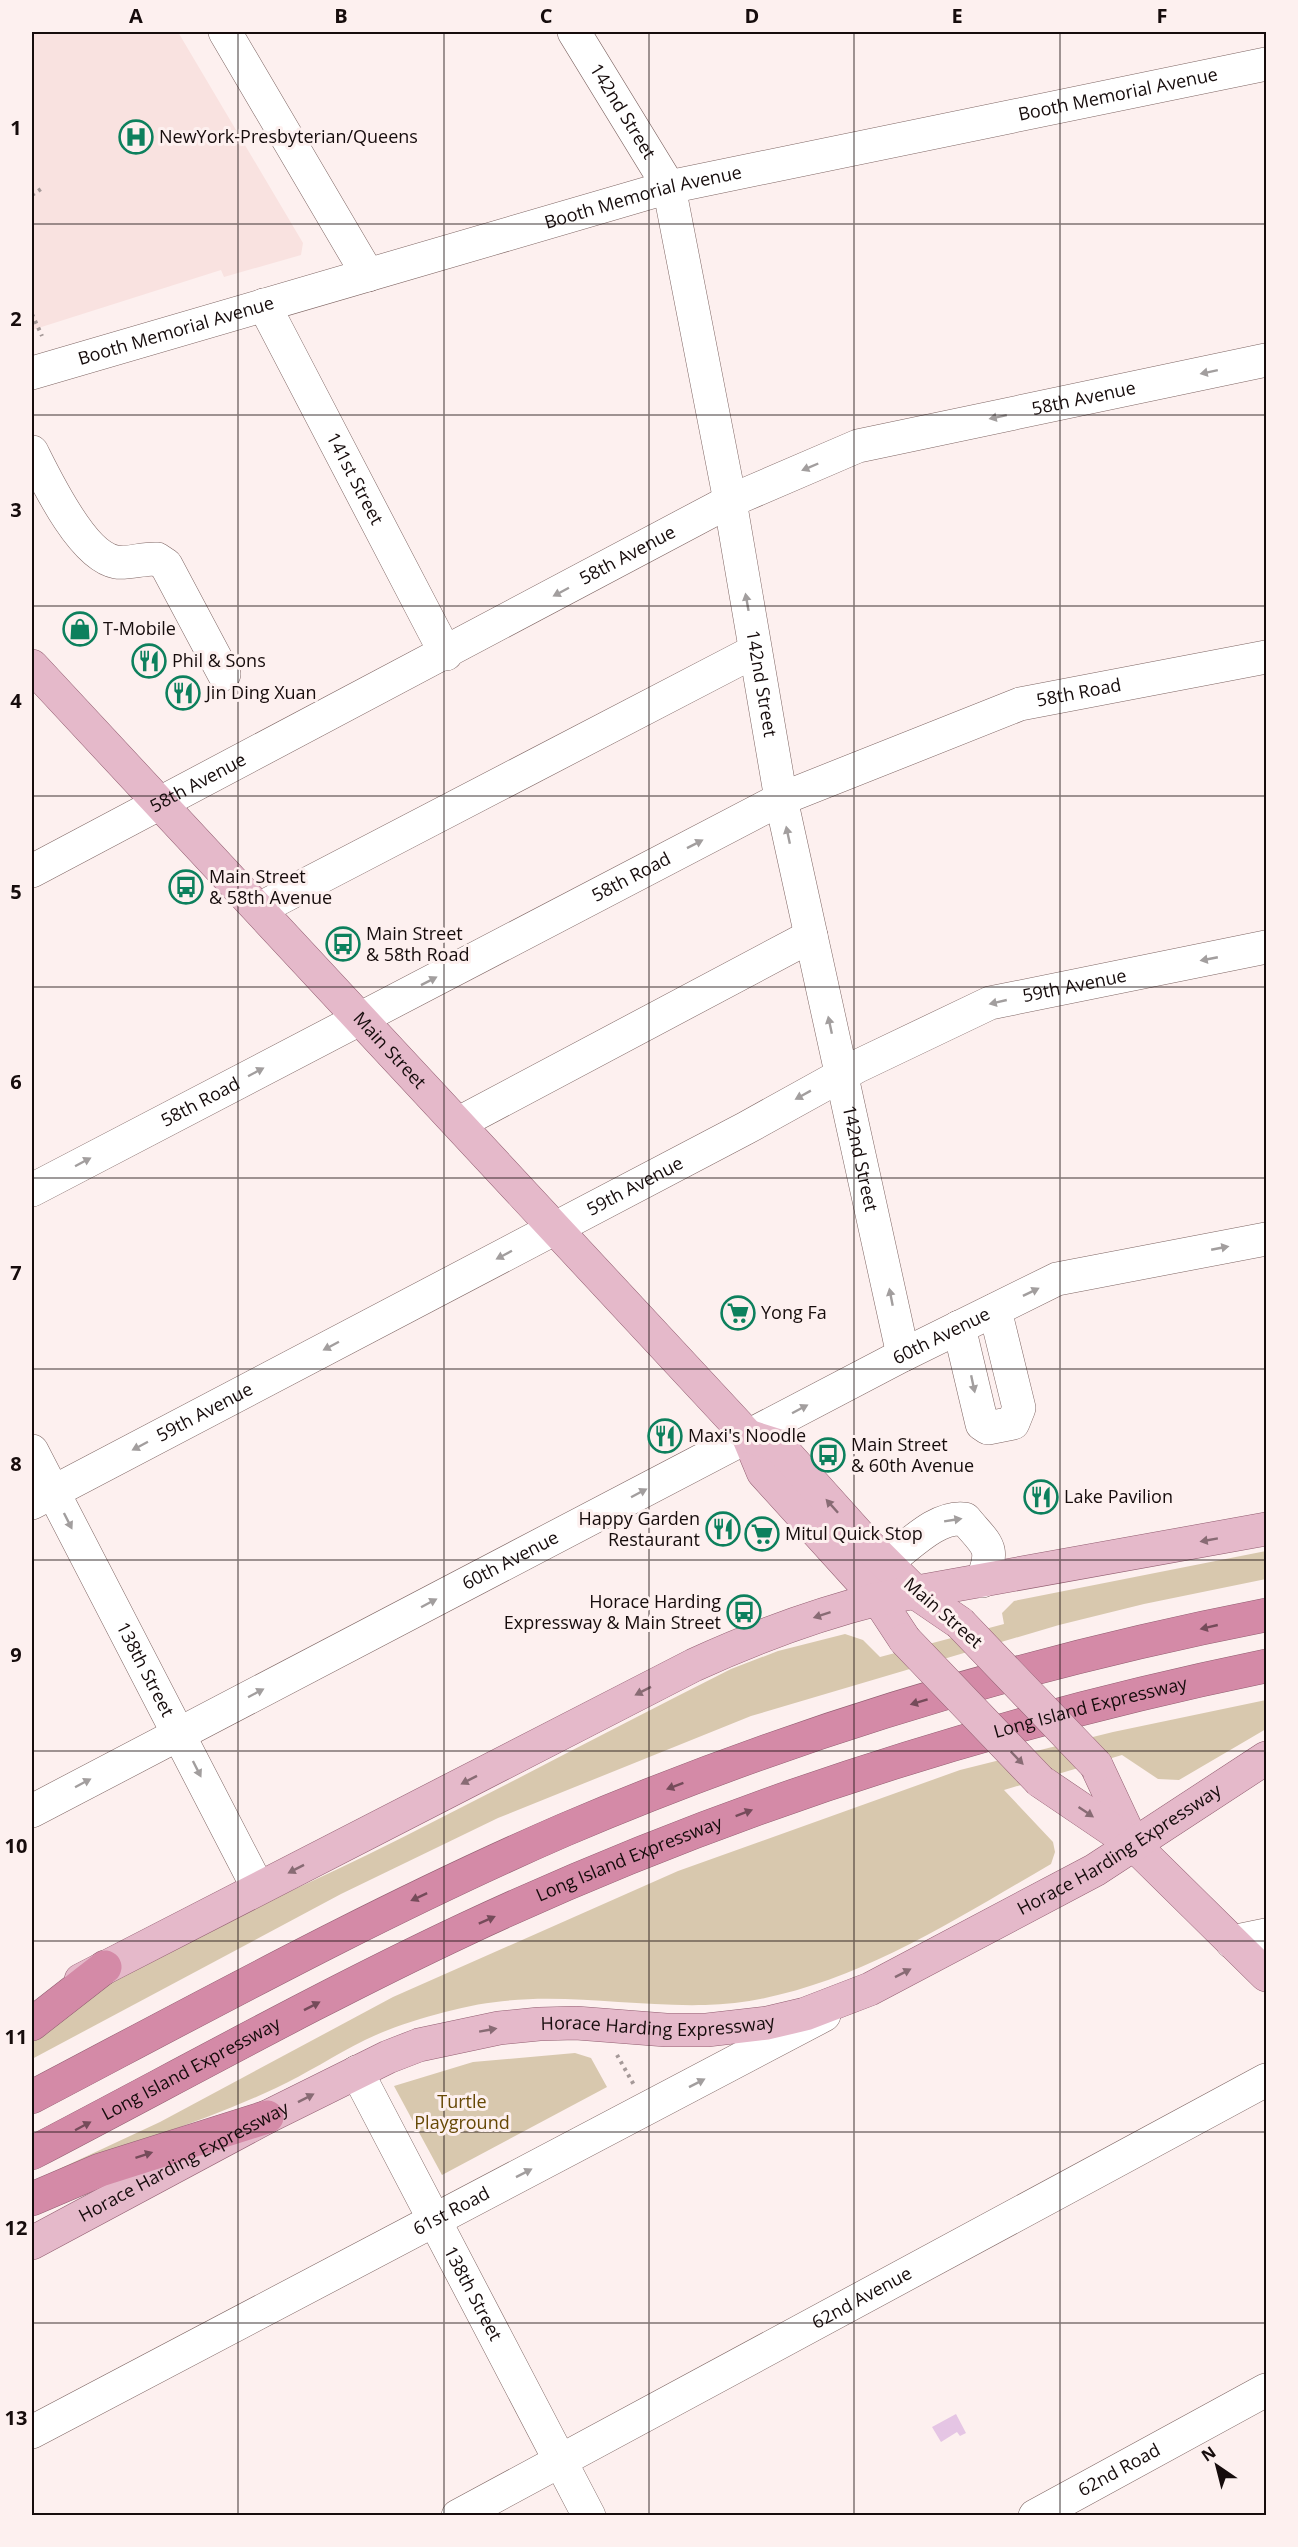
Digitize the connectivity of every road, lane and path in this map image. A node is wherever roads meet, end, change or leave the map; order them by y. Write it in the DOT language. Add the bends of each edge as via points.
graph roads {
  1 [pos="225,32"];
  2 [pos="574,32"];
  3 [pos="1266,64"];
  4 [pos="669,187"];
  5 [pos="41,189"];
  6 [pos="32,195"];
  7 [pos="368,274"];
  8 [pos="264,305"];
  9 [pos="32,314"];
  10 [pos="42,336"];
  11 [pos="1266,360"];
  12 [pos="32,373"];
  13 [pos="32,452"];
  14 [pos="730,501"];
  15 [pos="755,651"];
  16 [pos="446,654"];
  17 [pos="1266,657"];
  18 [pos="32,666"];
  19 [pos="224,675"];
  20 [pos="781,799"];
  21 [pos="160,804"];
  22 [pos="32,871"];
  23 [pos="259,909"];
  24 [pos="810,936"];
  25 [pos="1266,947"];
  26 [pos="360,1017"];
  27 [pos="840,1075"];
  28 [pos="459,1123"];
  29 [pos="32,1190"];
  30 [pos="555,1228"];
  31 [pos="1266,1239"];
  32 [pos="995,1310"];
  33 [pos="959,1327"];
  34 [pos="903,1355"];
  35 [pos="748,1436"];
  36 [pos="32,1451"];
  37 [pos="42,1497"];
  38 [pos="1266,1529"];
  39 [pos="887,1562"];
  40 [pos="982,1581"];
  41 [pos="916,1593"];
  42 [pos="878,1599"];
  43 [pos="1266,1615"];
  44 [pos="1266,1666"];
  45 [pos="179,1734"];
  46 [pos="1266,1758"];
  47 [pos="32,1811"];
  48 [pos="1133,1844"];
  49 [pos="258,1888"];
  50 [pos="1266,1935"];
  51 [pos="1232,1942"];
  52 [pos="105,1967"];
  53 [pos="1266,1975"];
  54 [pos="870,1989"];
  55 [pos="32,2006"];
  56 [pos="32,2024"];
  57 [pos="615,2052"];
  58 [pos="357,2072"];
  59 [pos="1266,2080"];
  60 [pos="635,2086"];
  61 [pos="32,2097"];
  62 [pos="267,2117"];
  63 [pos="32,2153"];
  64 [pos="32,2199"];
  65 [pos="435,2219"];
  66 [pos="32,2243"];
  67 [pos="1266,2390"];
  68 [pos="32,2432"];
  69 [pos="560,2462"];
  70 [pos="458,2516"];
  71 [pos="589,2516"];
  72 [pos="1035,2516"];
  1 -- 7 [label="street"];
  2 -- 4 [label="street, 142nd Street"];
  3 -- 4 [label="street, Booth Memorial Avenue"];
  4 -- 7 [label="street, Booth Memorial Avenue"];
  4 -- 14 [label="street, 142nd Street"];
  5 -- 6 [label="path"];
  7 -- 8 [label="street, Booth Memorial Avenue"];
  8 -- 12 [label="street, Booth Memorial Avenue"];
  8 -- 16 [label="street, 141st Street"];
  9 -- 10 [label="path"];
  11 -- 14 [label="street, 58th Avenue, one-way" via="858,446"];
  13 -- 19 [label="street" via="70,522 88,542 116,562 151,558 166,565"];
  15 -- 14 [label="street, 142nd Street, one-way"];
  14 -- 16 [label="street, 58th Avenue, one-way"];
  15 -- 20 [label="street, 142nd Street"];
  15 -- 23 [label="street"];
  16 -- 21 [label="street, 58th Avenue"];
  17 -- 20 [label="street, 58th Road" via="1020,704"];
  18 -- 21 [label="main road, Main Street"];
  24 -- 20 [label="street, 142nd Street, one-way"];
  26 -- 20 [label="street, 58th Road, one-way"];
  21 -- 22 [label="street, 58th Avenue"];
  21 -- 23 [label="main road, Main Street"];
  23 -- 26 [label="main road, Main Street"];
  27 -- 24 [label="street, 142nd Street, one-way"];
  24 -- 28 [label="street"];
  25 -- 27 [label="street, 59th Avenue, one-way" via="990,1003"];
  26 -- 28 [label="main road, Main Street"];
  29 -- 26 [label="street, 58th Road, one-way"];
  27 -- 30 [label="street, 59th Avenue, one-way"];
  34 -- 27 [label="street, 142nd Street, one-way"];
  28 -- 30 [label="main road, Main Street"];
  30 -- 35 [label="main road, Main Street"];
  30 -- 37 [label="street, 59th Avenue, one-way"];
  32 -- 31 [label="street, 60th Avenue, one-way" via="1057,1279"];
  32 -- 33 [label="street, 60th Avenue"];
  33 -- 32 [label="street, one-way" via="982,1424 988,1428 1013,1423 1019,1408"];
  33 -- 34 [label="street, 60th Avenue"];
  35 -- 34 [label="street, 60th Avenue, one-way"];
  39 -- 35 [label="main road, Main Street, one-way" via="779,1446"];
  35 -- 42 [label="main road, Main Street" via="763,1472"];
  45 -- 35 [label="street, 60th Avenue, one-way"];
  36 -- 37 [label="street, 138th Street"];
  37 -- 45 [label="street, 138th Street, one-way"];
  38 -- 40 [label="main road, one-way"];
  39 -- 40 [label="street, one-way" via="941,1522 953,1517 965,1519 990,1549"];
  39 -- 41 [label="main road, Main Street"];
  40 -- 41 [label="main road"];
  41 -- 42 [label="main road"];
  41 -- 48 [label="main road, Main Street, bridge" via="960,1623 1096,1765"];
  42 -- 48 [label="main road, Main Street, one-way, bridge" via="904,1640 1040,1781"];
  42 -- 49 [label="main road, one-way" via="771,1632 702,1661"];
  43 -- 61 [label="highway, one-way" via="977,1683 795,1742 644,1798 564,1830 407,1903"];
  63 -- 44 [label="highway, Long Island Expressway, one-way" via="465,1929 704,1828 867,1770 1022,1724"];
  47 -- 45 [label="street, 60th Avenue, one-way"];
  45 -- 49 [label="street, 138th Street, one-way"];
  46 -- 48 [label="main road, Horace Harding Expressway"];
  48 -- 51 [label="main road, Main Street"];
  54 -- 48 [label="main road, Horace Harding Expressway, one-way" via="1095,1870"];
  49 -- 52 [label="main road"];
  50 -- 51 [label="street"];
  51 -- 53 [label="main road, Main Street"];
  52 -- 55 [label="main road"];
  52 -- 56 [label="highway"];
  58 -- 54 [label="main road, Horace Harding Expressway, one-way" via="419,2045 499,2028 576,2023 666,2030 738,2027 805,2014"];
  65 -- 54 [label="street, 61st Road, one-way"];
  57 -- 60 [label="path"];
  62 -- 58 [label="main road, Horace Harding Expressway, one-way"];
  58 -- 65 [label="street, 138th Street"];
  59 -- 69 [label="street, 62nd Avenue"];
  64 -- 62 [label="highway, one-way" via="110,2166"];
  62 -- 66 [label="main road, Horace Harding Expressway"];
  65 -- 68 [label="street, 61st Road"];
  65 -- 69 [label="street, 138th Street"];
  67 -- 72 [label="street, 62nd Road"];
  69 -- 70 [label="street, 62nd Avenue"];
  69 -- 71 [label="street, 138th Street"];
}
